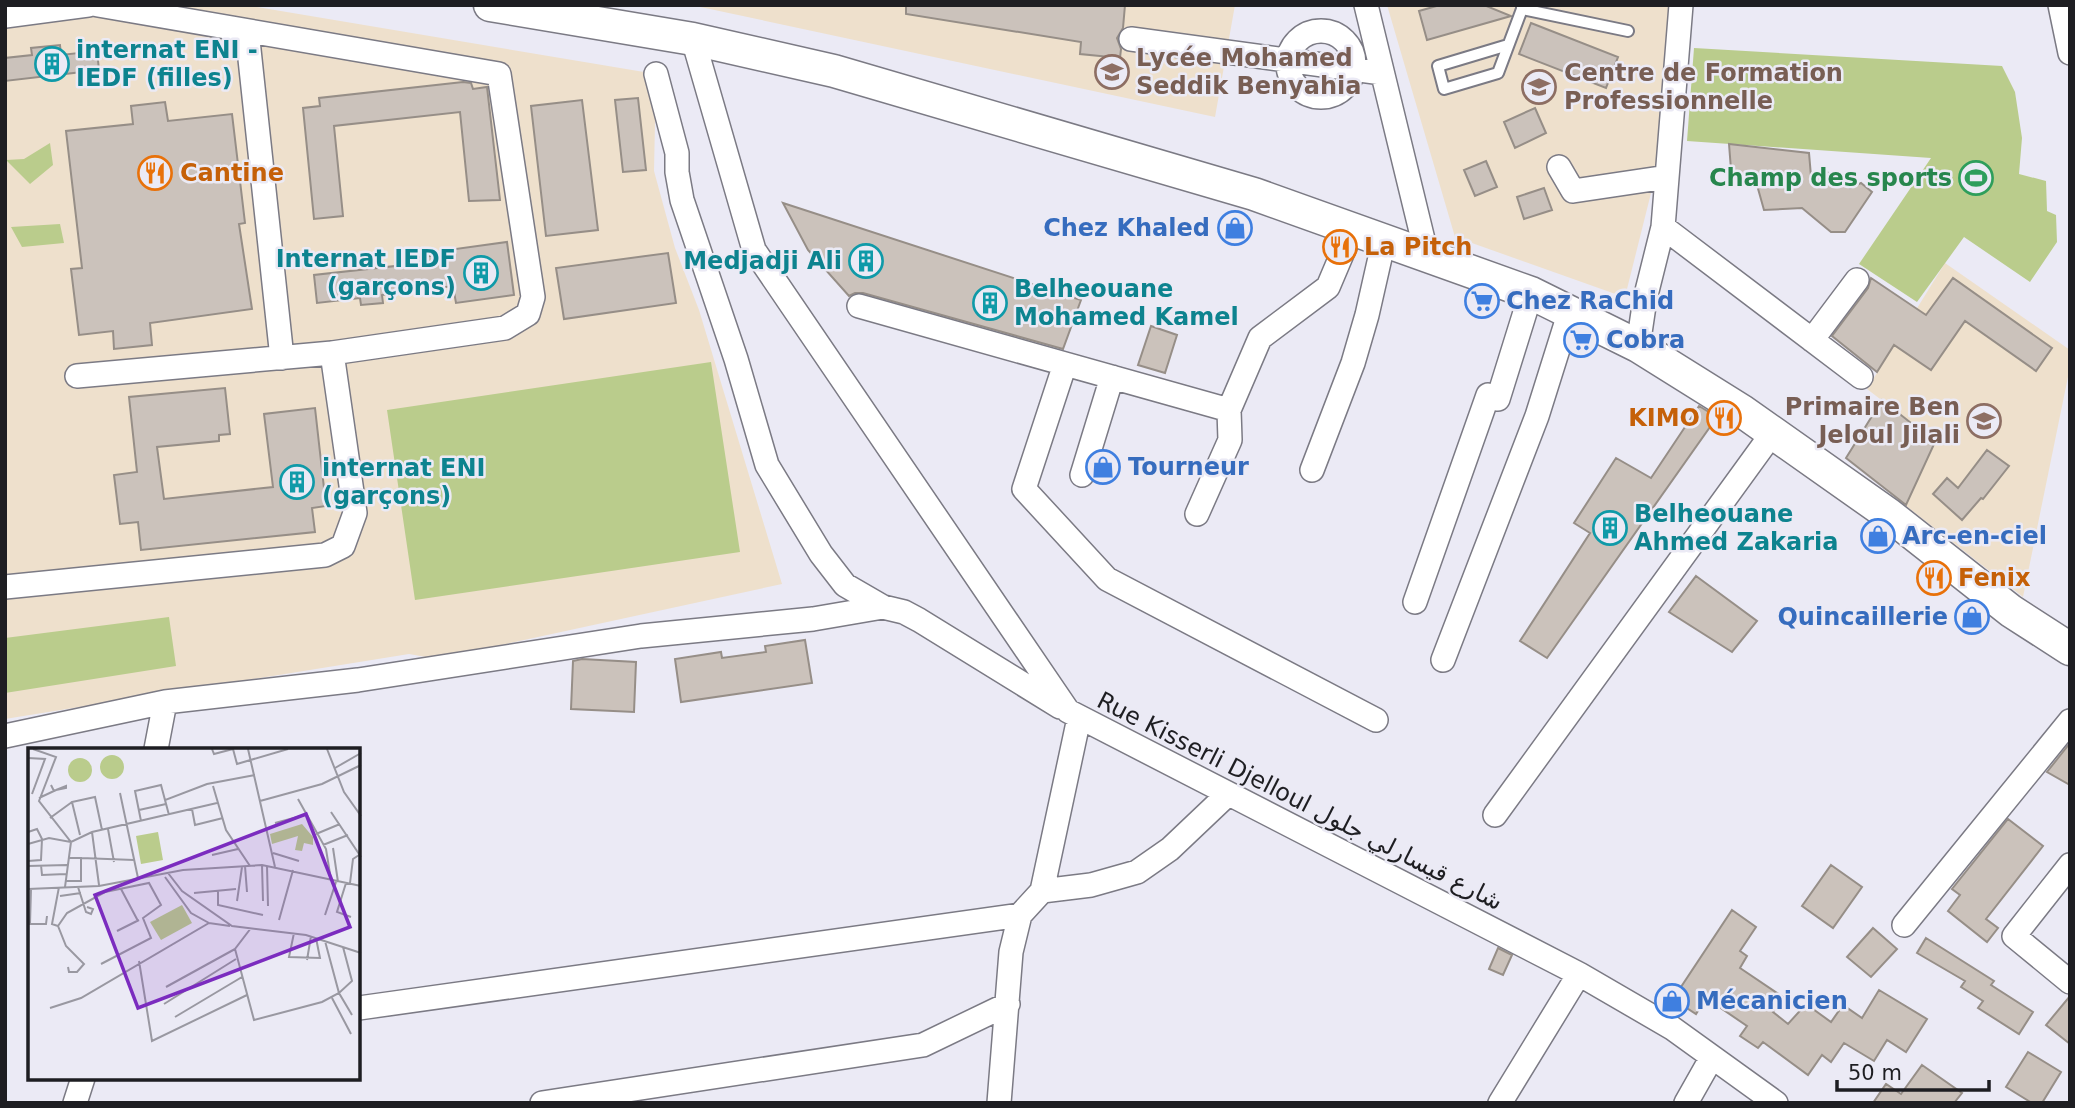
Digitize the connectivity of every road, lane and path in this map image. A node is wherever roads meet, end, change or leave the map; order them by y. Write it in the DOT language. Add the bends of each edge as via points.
graph roads {
  1 [pos="88,5"];
  2 [pos="99,5"];
  3 [pos="490,5"];
  4 [pos="1366,5"];
  5 [pos="1681,5"];
  6 [pos="2060,5"];
  7 [pos="1522,7"];
  8 [pos="5,16"];
  9 [pos="247,31"];
  10 [pos="1628,31"];
  11 [pos="693,38"];
  12 [pos="1131,39"];
  13 [pos="1508,46"];
  14 [pos="2070,53"];
  15 [pos="1287,60"];
  16 [pos="1353,69"];
  17 [pos="1382,73"];
  18 [pos="656,75"];
  19 [pos="1559,167"];
  20 [pos="1667,177"];
  21 [pos="1663,227"];
  22 [pos="1353,228"];
  23 [pos="1384,240"];
  24 [pos="1427,256"];
  25 [pos="1857,280"];
  26 [pos="1531,293"];
  27 [pos="859,306"];
  28 [pos="1570,311"];
  29 [pos="1812,340"];
  30 [pos="1638,346"];
  31 [pos="332,353"];
  32 [pos="282,358"];
  33 [pos="1065,364"];
  34 [pos="77,376"];
  35 [pos="1112,377"];
  36 [pos="1861,377"];
  37 [pos="1230,410"];
  38 [pos="1773,431"];
  39 [pos="1312,470"];
  40 [pos="1082,475"];
  41 [pos="1197,514"];
  42 [pos="5,587"];
  43 [pos="1415,602"];
  44 [pos="883,607"];
  45 [pos="2069,645"];
  46 [pos="1443,660"];
  47 [pos="164,702"];
  48 [pos="1074,714"];
  49 [pos="1376,720"];
  50 [pos="2070,721"];
  51 [pos="5,736"];
  52 [pos="156,748"];
  53 [pos="1228,794"];
  54 [pos="1494,815"];
  55 [pos="2070,865"];
  56 [pos="1042,891"];
  57 [pos="1020,915"];
  58 [pos="1904,925"];
  59 [pos="1579,974"];
  60 [pos="2070,982"];
  61 [pos="1008,1004"];
  62 [pos="360,1008"];
  63 [pos="1712,1058"];
  64 [pos="82,1080"];
  65 [pos="1747,1093"];
  66 [pos="75,1103"];
  67 [pos="542,1103"];
  68 [pos="999,1103"];
  69 [pos="1500,1103"];
  70 [pos="1686,1103"];
  71 [pos="1776,1103"];
  1 -- 8 [label="street"];
  2 -- 9 [label="street"];
  3 -- 11 [label="main road"];
  4 -- 17 [label="street"];
  5 -- 20 [label="street"];
  6 -- 14 [label="street"];
  7 -- 10 [label="lane"];
  7 -- 13 [label="lane"];
  9 -- 31 [label="street" via="499,74 533,297 528,314 505,328"];
  9 -- 32 [label="street"];
  11 -- 22 [label="main road" via="954,105"];
  11 -- 48 [label="street, Rue Kisserli Djelloul شارع قيسارلي جلول" via="754,250"];
  12 -- 15 [label="street"];
  13 -- 13 [label="lane" via="1498,73 1444,89 1438,66"];
  15 -- 16 [label="street"];
  15 -- 16 [label="street" via="1297,87 1319,97 1342,90"];
  15 -- 16 [label="street" via="1299,38 1327,31 1348,45"];
  16 -- 17 [label="street"];
  17 -- 24 [label="street"];
  18 -- 44 [label="street" via="677,153 682,200 768,465 845,585"];
  19 -- 20 [label="street" via="1573,191"];
  20 -- 21 [label="street"];
  21 -- 29 [label="street"];
  21 -- 30 [label="street"];
  22 -- 23 [label="main road"];
  22 -- 37 [label="street" via="1328,287 1260,338"];
  23 -- 24 [label="main road"];
  23 -- 39 [label="street" via="1353,363"];
  24 -- 26 [label="main road"];
  25 -- 29 [label="street"];
  26 -- 28 [label="main road"];
  26 -- 43 [label="street" via="1498,399 1488,395"];
  27 -- 33 [label="street"];
  28 -- 30 [label="main road"];
  28 -- 46 [label="street" via="1537,416"];
  29 -- 36 [label="street"];
  30 -- 38 [label="main road"];
  31 -- 32 [label="street"];
  31 -- 42 [label="street" via="355,513 343,546 325,555"];
  32 -- 34 [label="street"];
  33 -- 35 [label="street"];
  33 -- 49 [label="street" via="1024,489 1107,579"];
  35 -- 37 [label="street"];
  35 -- 40 [label="street"];
  37 -- 41 [label="street" via="1230,440"];
  38 -- 45 [label="main road" via="2011,611"];
  38 -- 54 [label="street"];
  44 -- 47 [label="street" via="813,619 641,636 358,680"];
  44 -- 48 [label="street" via="919,620"];
  47 -- 51 [label="street"];
  47 -- 52 [label="street"];
  48 -- 53 [label="street, Rue Kisserli Djelloul شارع قيسارلي جلول"];
  48 -- 56 [label="street"];
  50 -- 58 [label="street"];
  53 -- 56 [label="street" via="1170,849 1137,872 1091,885"];
  53 -- 59 [label="street, Rue Kisserli Djelloul شارع قيسارلي جلول"];
  55 -- 60 [label="street" via="2014,936"];
  56 -- 57 [label="street"];
  57 -- 61 [label="street" via="1011,952"];
  57 -- 62 [label="street"];
  59 -- 63 [label="street, Rue Kisserli Djelloul شارع قيسارلي جلول"];
  59 -- 69 [label="street"];
  61 -- 67 [label="street" via="923,1045"];
  61 -- 68 [label="street"];
  63 -- 65 [label="street, Rue Kisserli Djelloul شارع قيسارلي جلول"];
  63 -- 70 [label="street"];
  64 -- 66 [label="street"];
  65 -- 71 [label="street, Rue Kisserli Djelloul شارع قيسارلي جلول"];
}
